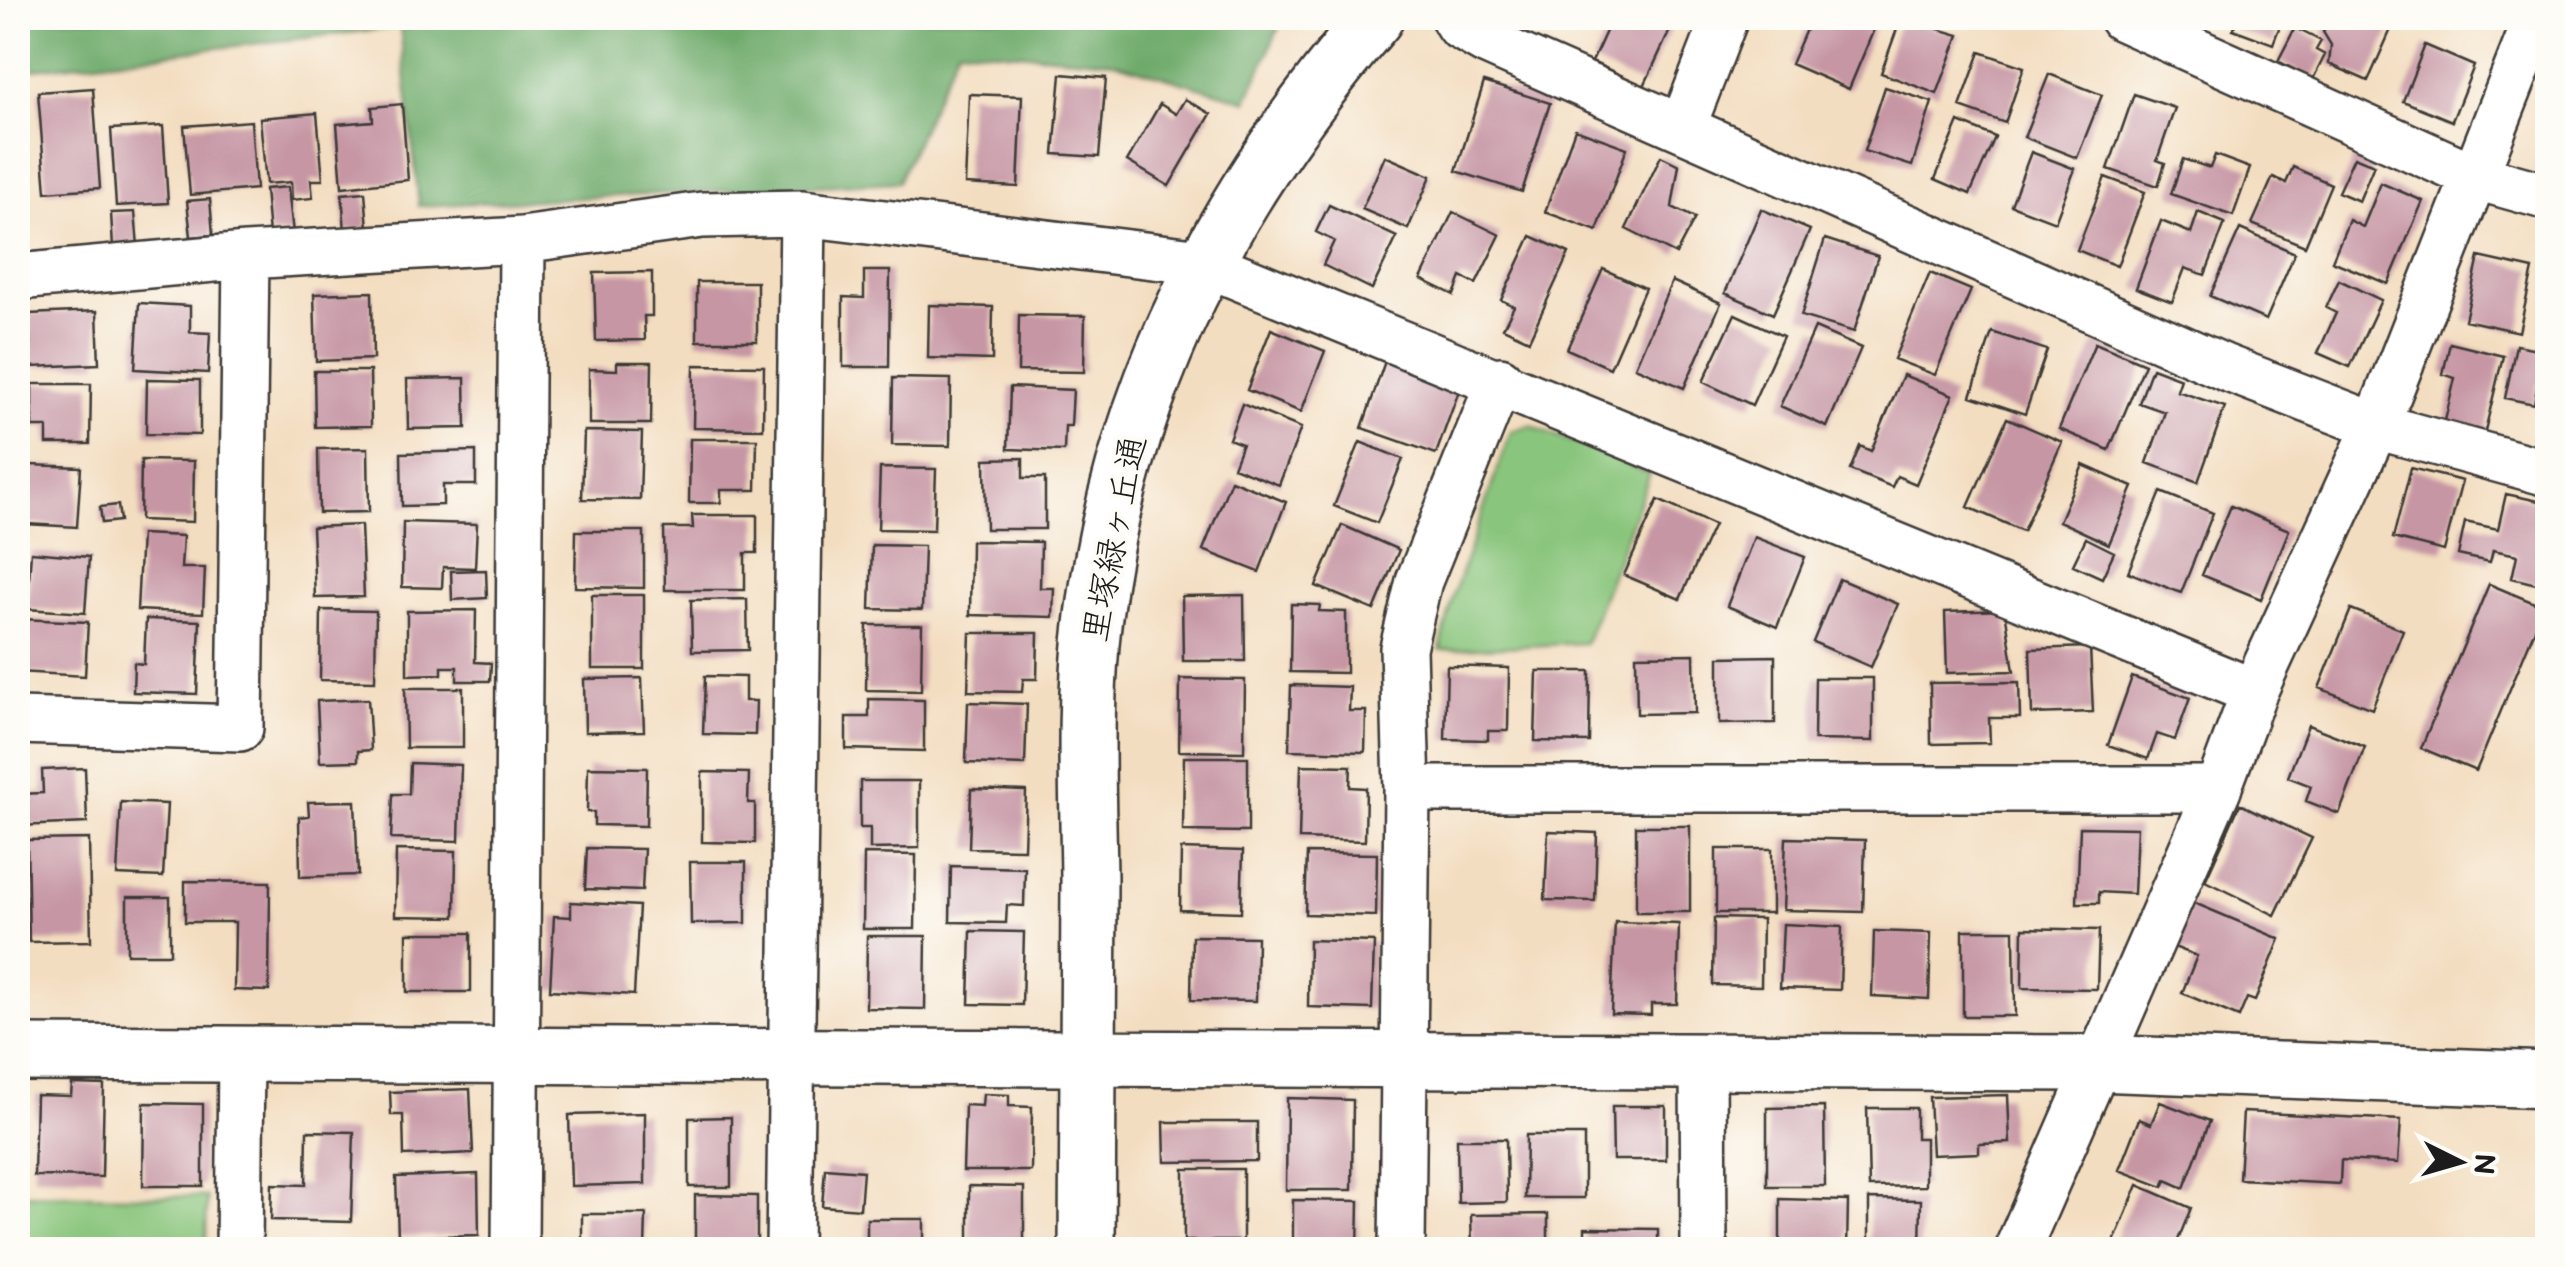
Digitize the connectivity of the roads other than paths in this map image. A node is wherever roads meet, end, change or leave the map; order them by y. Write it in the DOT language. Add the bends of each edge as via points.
graph roads {
  1 [pos="1374,18"];
  2 [pos="1454,18"];
  3 [pos="1726,18"];
  4 [pos="2122,18"];
  5 [pos="2538,18"];
  6 [pos="2548,20"];
  7 [pos="1683,126"];
  8 [pos="2473,176"];
  9 [pos="2548,196"];
  10 [pos="803,213"];
  11 [pos="522,240"];
  12 [pos="246,256"];
  13 [pos="1202,262"];
  14 [pos="18,277"];
  15 [pos="1500,380"];
  16 [pos="2376,426"];
  17 [pos="2548,472"];
  18 [pos="2254,692"];
  19 [pos="18,720"];
  20 [pos="1407,790"];
  21 [pos="2218,790"];
  22 [pos="18,1053"];
  23 [pos="241,1055"];
  24 [pos="515,1055"];
  25 [pos="1090,1056"];
  26 [pos="791,1058"];
  27 [pos="1402,1060"];
  28 [pos="1703,1062"];
  29 [pos="2095,1063"];
  30 [pos="2548,1080"];
  31 [pos="239,1250"];
  32 [pos="515,1250"];
  33 [pos="789,1250"];
  34 [pos="1087,1250"];
  35 [pos="1402,1250"];
  36 [pos="1704,1250"];
  37 [pos="2016,1250"];
  1 -- 13 [label="street, 里塚緑ヶ丘通" via="1262,163"];
  2 -- 7 [label="street" via="1487,42"];
  3 -- 7 [label="street"];
  4 -- 8 [label="street"];
  5 -- 6 [label="street"];
  5 -- 8 [label="street"];
  7 -- 16 [label="street" via="2115,321"];
  8 -- 9 [label="street"];
  8 -- 16 [label="street"];
  10 -- 11 [label="street" via="702,215"];
  10 -- 13 [label="street"];
  10 -- 26 [label="street"];
  11 -- 12 [label="street"];
  11 -- 24 [label="street"];
  12 -- 14 [label="street"];
  12 -- 19 [label="street" via="240,728"];
  13 -- 15 [label="street"];
  13 -- 25 [label="street, 里塚緑ヶ丘通" via="1140,412 1094,617"];
  15 -- 18 [label="street"];
  15 -- 20 [label="street" via="1419,581 1403,648"];
  16 -- 17 [label="street"];
  16 -- 18 [label="street"];
  18 -- 21 [label="street"];
  20 -- 21 [label="street"];
  20 -- 27 [label="street"];
  21 -- 29 [label="street"];
  22 -- 23 [label="street"];
  23 -- 24 [label="street"];
  23 -- 31 [label="street"];
  24 -- 26 [label="street"];
  24 -- 32 [label="street"];
  25 -- 26 [label="street"];
  25 -- 27 [label="street"];
  25 -- 34 [label="street, 里塚緑ヶ丘通"];
  26 -- 33 [label="street"];
  27 -- 28 [label="street"];
  27 -- 35 [label="street"];
  28 -- 29 [label="street"];
  28 -- 36 [label="street"];
  29 -- 30 [label="street"];
  29 -- 37 [label="street"];
}
